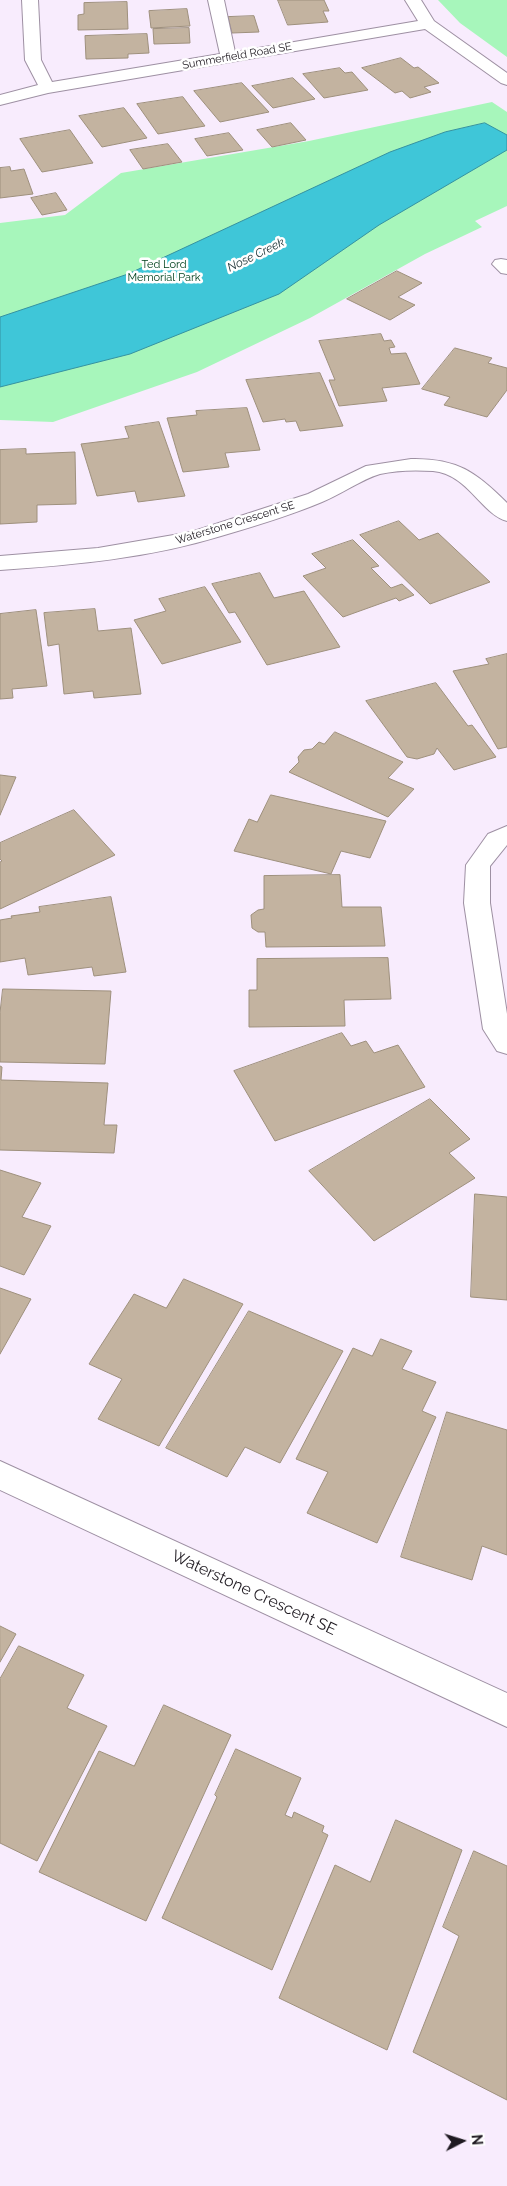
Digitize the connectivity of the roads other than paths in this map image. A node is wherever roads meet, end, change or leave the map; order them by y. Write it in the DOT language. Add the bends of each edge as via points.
graph roads {
  1 [pos="30,0"];
  2 [pos="216,0"];
  3 [pos="413,0"];
  4 [pos="428,24"];
  5 [pos="228,57"];
  6 [pos="507,80"];
  7 [pos="46,88"];
  8 [pos="0,100"];
  9 [pos="507,515"];
  10 [pos="0,563"];
  11 [pos="507,835"];
  12 [pos="507,1044"];
  13 [pos="0,1475"];
  14 [pos="507,1710"];
  1 -- 7 [label="street" via="33,60"];
  2 -- 5 [label="street"];
  3 -- 4 [label="street"];
  4 -- 5 [label="street, Summerfield Road SE"];
  4 -- 6 [label="street"];
  5 -- 7 [label="street, Summerfield Road SE"];
  7 -- 8 [label="street, Summerfield Road SE"];
  9 -- 10 [label="street, Waterstone Crescent SE" via="462,473 436,465 406,465 373,470 330,492 277,512 195,537 132,549"];
  11 -- 12 [label="street" via="497,840 478,865 477,903 496,1029"];
  13 -- 14 [label="street, Waterstone Crescent SE"];
}
